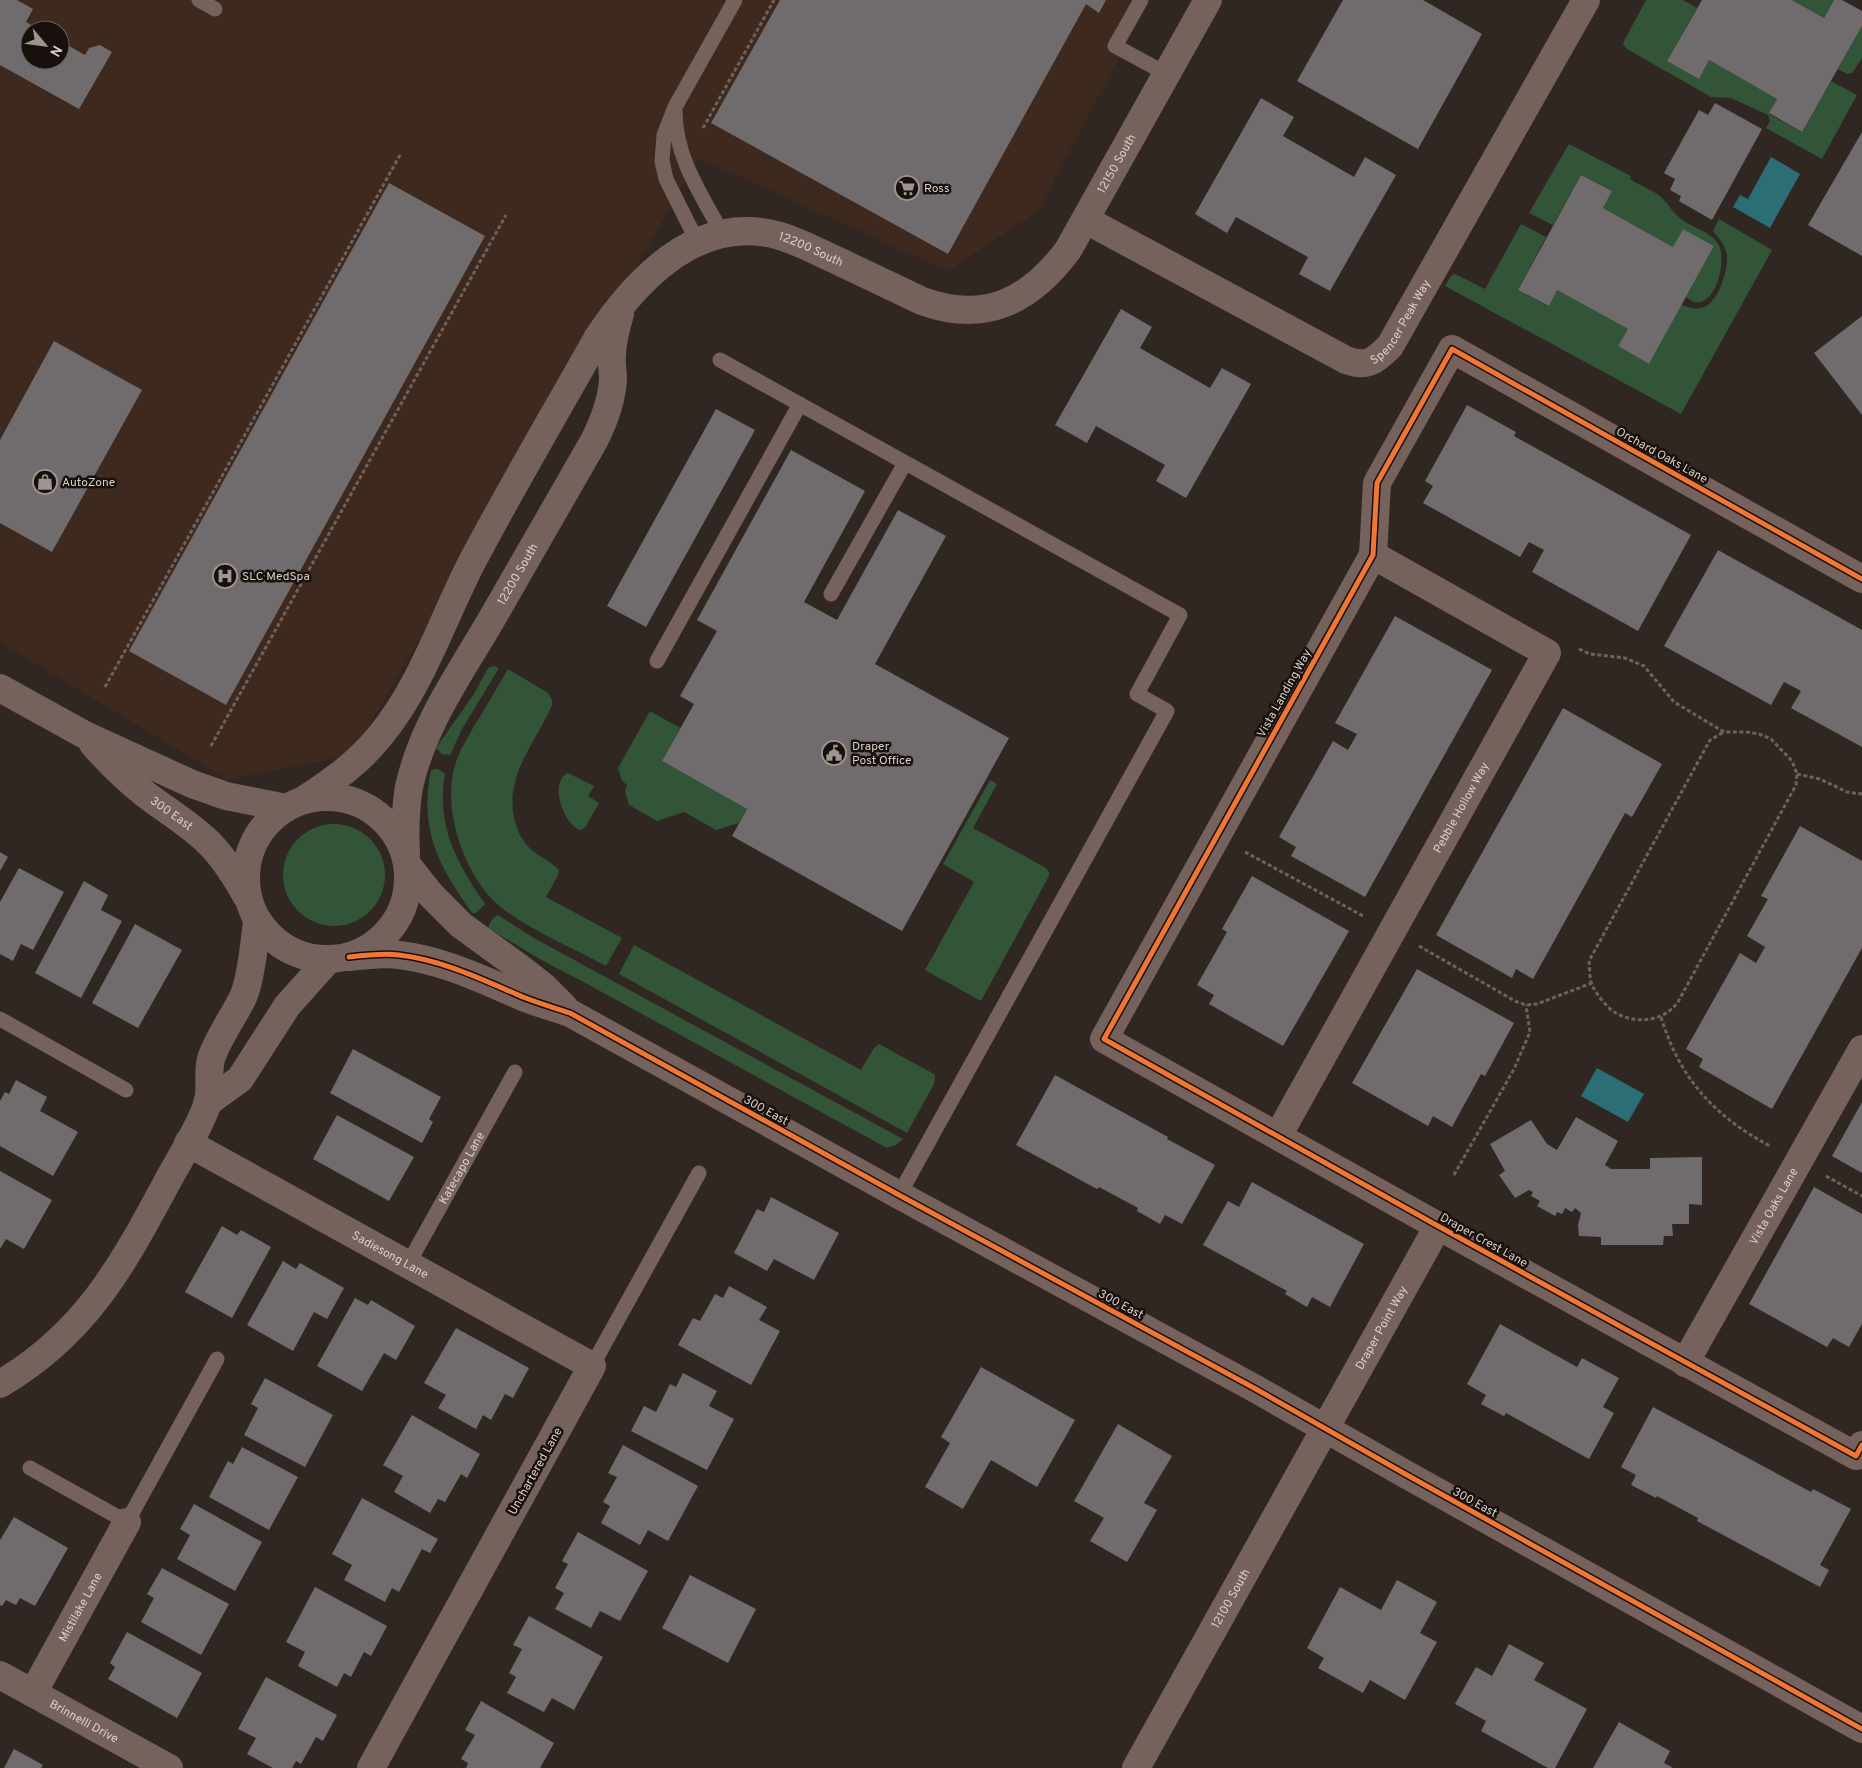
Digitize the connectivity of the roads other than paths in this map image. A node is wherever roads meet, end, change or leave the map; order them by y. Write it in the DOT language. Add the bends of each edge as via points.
graph roads {
  1 [pos="198,0"];
  2 [pos="736,0"];
  3 [pos="1141,0"];
  4 [pos="1208,0"];
  5 [pos="1586,0"];
  6 [pos="215,9"];
  7 [pos="1166,74"];
  8 [pos="675,107"];
  9 [pos="1086,220"];
  10 [pos="709,237"];
  11 [pos="630,293"];
  12 [pos="1002,304"];
  13 [pos="1452,349"];
  14 [pos="720,360"];
  15 [pos="800,404"];
  16 [pos="905,462"];
  17 [pos="1373,555"];
  18 [pos="1862,579"];
  19 [pos="831,594"];
  20 [pos="657,661"];
  21 [pos="0,688"];
  22 [pos="85,735"];
  23 [pos="296,804"];
  24 [pos="407,861"];
  25 [pos="253,910"];
  26 [pos="339,958"];
  27 [pos="570,1013"];
  28 [pos="0,1019"];
  29 [pos="1104,1038"];
  30 [pos="1862,1050"];
  31 [pos="514,1072"];
  32 [pos="126,1090"];
  33 [pos="208,1103"];
  34 [pos="1278,1136"];
  35 [pos="188,1143"];
  36 [pos="698,1173"];
  37 [pos="899,1195"];
  38 [pos="1438,1226"];
  39 [pos="408,1264"];
  40 [pos="217,1359"];
  41 [pos="1686,1363"];
  42 [pos="592,1366"];
  43 [pos="0,1384"];
  44 [pos="1325,1429"];
  45 [pos="1859,1451"];
  46 [pos="30,1468"];
  47 [pos="127,1522"];
  48 [pos="0,1675"];
  49 [pos="33,1693"];
  50 [pos="1862,1729"];
  51 [pos="169,1768"];
  52 [pos="371,1768"];
  53 [pos="1136,1768"];
  1 -- 6 [label="lane"];
  2 -- 8 [label="lane"];
  3 -- 7 [label="lane" via="1115,46"];
  4 -- 7 [label="street, 12150 South"];
  5 -- 9 [label="street, Spencer Peak Way" via="1390,346 1368,364 1346,360"];
  7 -- 9 [label="street, 12150 South"];
  8 -- 10 [label="lane" via="675,125 682,155"];
  8 -- 10 [label="lane" via="664,135 662,161 666,179"];
  9 -- 12 [label="street, 12150 South" via="1046,277 1022,295"];
  10 -- 11 [label="street, 12200 South" via="672,256"];
  10 -- 12 [label="street, 12200 South" via="736,231 780,236 938,307 972,310"];
  11 -- 23 [label="street, 12200 South" via="598,337 476,554 400,709 355,763 331,783"];
  11 -- 24 [label="street, 12200 South" via="614,334 613,377 604,421 425,736 409,789 405,822"];
  13 -- 17 [label="street, Vista Landing Way" via="1377,483"];
  13 -- 18 [label="street, Orchard Oaks Lane"];
  14 -- 15 [label="lane"];
  15 -- 16 [label="lane"];
  15 -- 20 [label="lane"];
  16 -- 19 [label="lane"];
  16 -- 37 [label="lane" via="1180,616 1137,694 1167,711"];
  17 -- 29 [label="street, Vista Landing Way"];
  17 -- 34 [label="street, Pebble Hollow Way" via="1547,653"];
  21 -- 22 [label="street, 300 East"];
  22 -- 23 [label="street, 300 East" via="192,784 233,798"];
  22 -- 25 [label="street, 300 East" via="145,794 190,825 210,844 225,861"];
  23 -- 24 [label="street" via="326,796 348,799 367,807 384,819 398,836"];
  23 -- 25 [label="street" via="269,821 256,838 248,858 246,879"];
  24 -- 26 [label="street" via="408,886 396,923 367,949"];
  24 -- 27 [label="street, 300 East" via="431,895 461,925 543,986"];
  25 -- 26 [label="street" via="270,936 288,949 307,957"];
  25 -- 33 [label="street" via="245,993 211,1060"];
  26 -- 27 [label="street, 300 East" via="398,954 430,961"];
  26 -- 33 [label="street" via="287,1006 240,1079"];
  27 -- 37 [label="street, 300 East"];
  28 -- 32 [label="lane"];
  29 -- 34 [label="street, Draper Crest Lane"];
  30 -- 41 [label="street, Vista Oaks Lane"];
  31 -- 39 [label="lane, Katecapo Lane"];
  33 -- 35 [label="street"];
  34 -- 38 [label="street, Draper Crest Lane"];
  35 -- 39 [label="street, Sadiesong Lane"];
  35 -- 43 [label="street" via="106,1288 47,1351"];
  36 -- 42 [label="lane, Unchartered Lane"];
  37 -- 44 [label="street, 300 East"];
  38 -- 41 [label="street, Draper Crest Lane"];
  38 -- 44 [label="street, Draper Point Way"];
  39 -- 42 [label="street, Sadiesong Lane"];
  40 -- 47 [label="lane, Mistilake Lane"];
  41 -- 45 [label="street, Draper Crest Lane"];
  42 -- 52 [label="street, Unchartered Lane"];
  44 -- 50 [label="street, 300 East"];
  44 -- 53 [label="street, 12100 South"];
  46 -- 47 [label="lane"];
  47 -- 49 [label="street, Mistilake Lane"];
  48 -- 49 [label="street, Brinnelli Drive"];
  49 -- 51 [label="street, Brinnelli Drive"];
}
